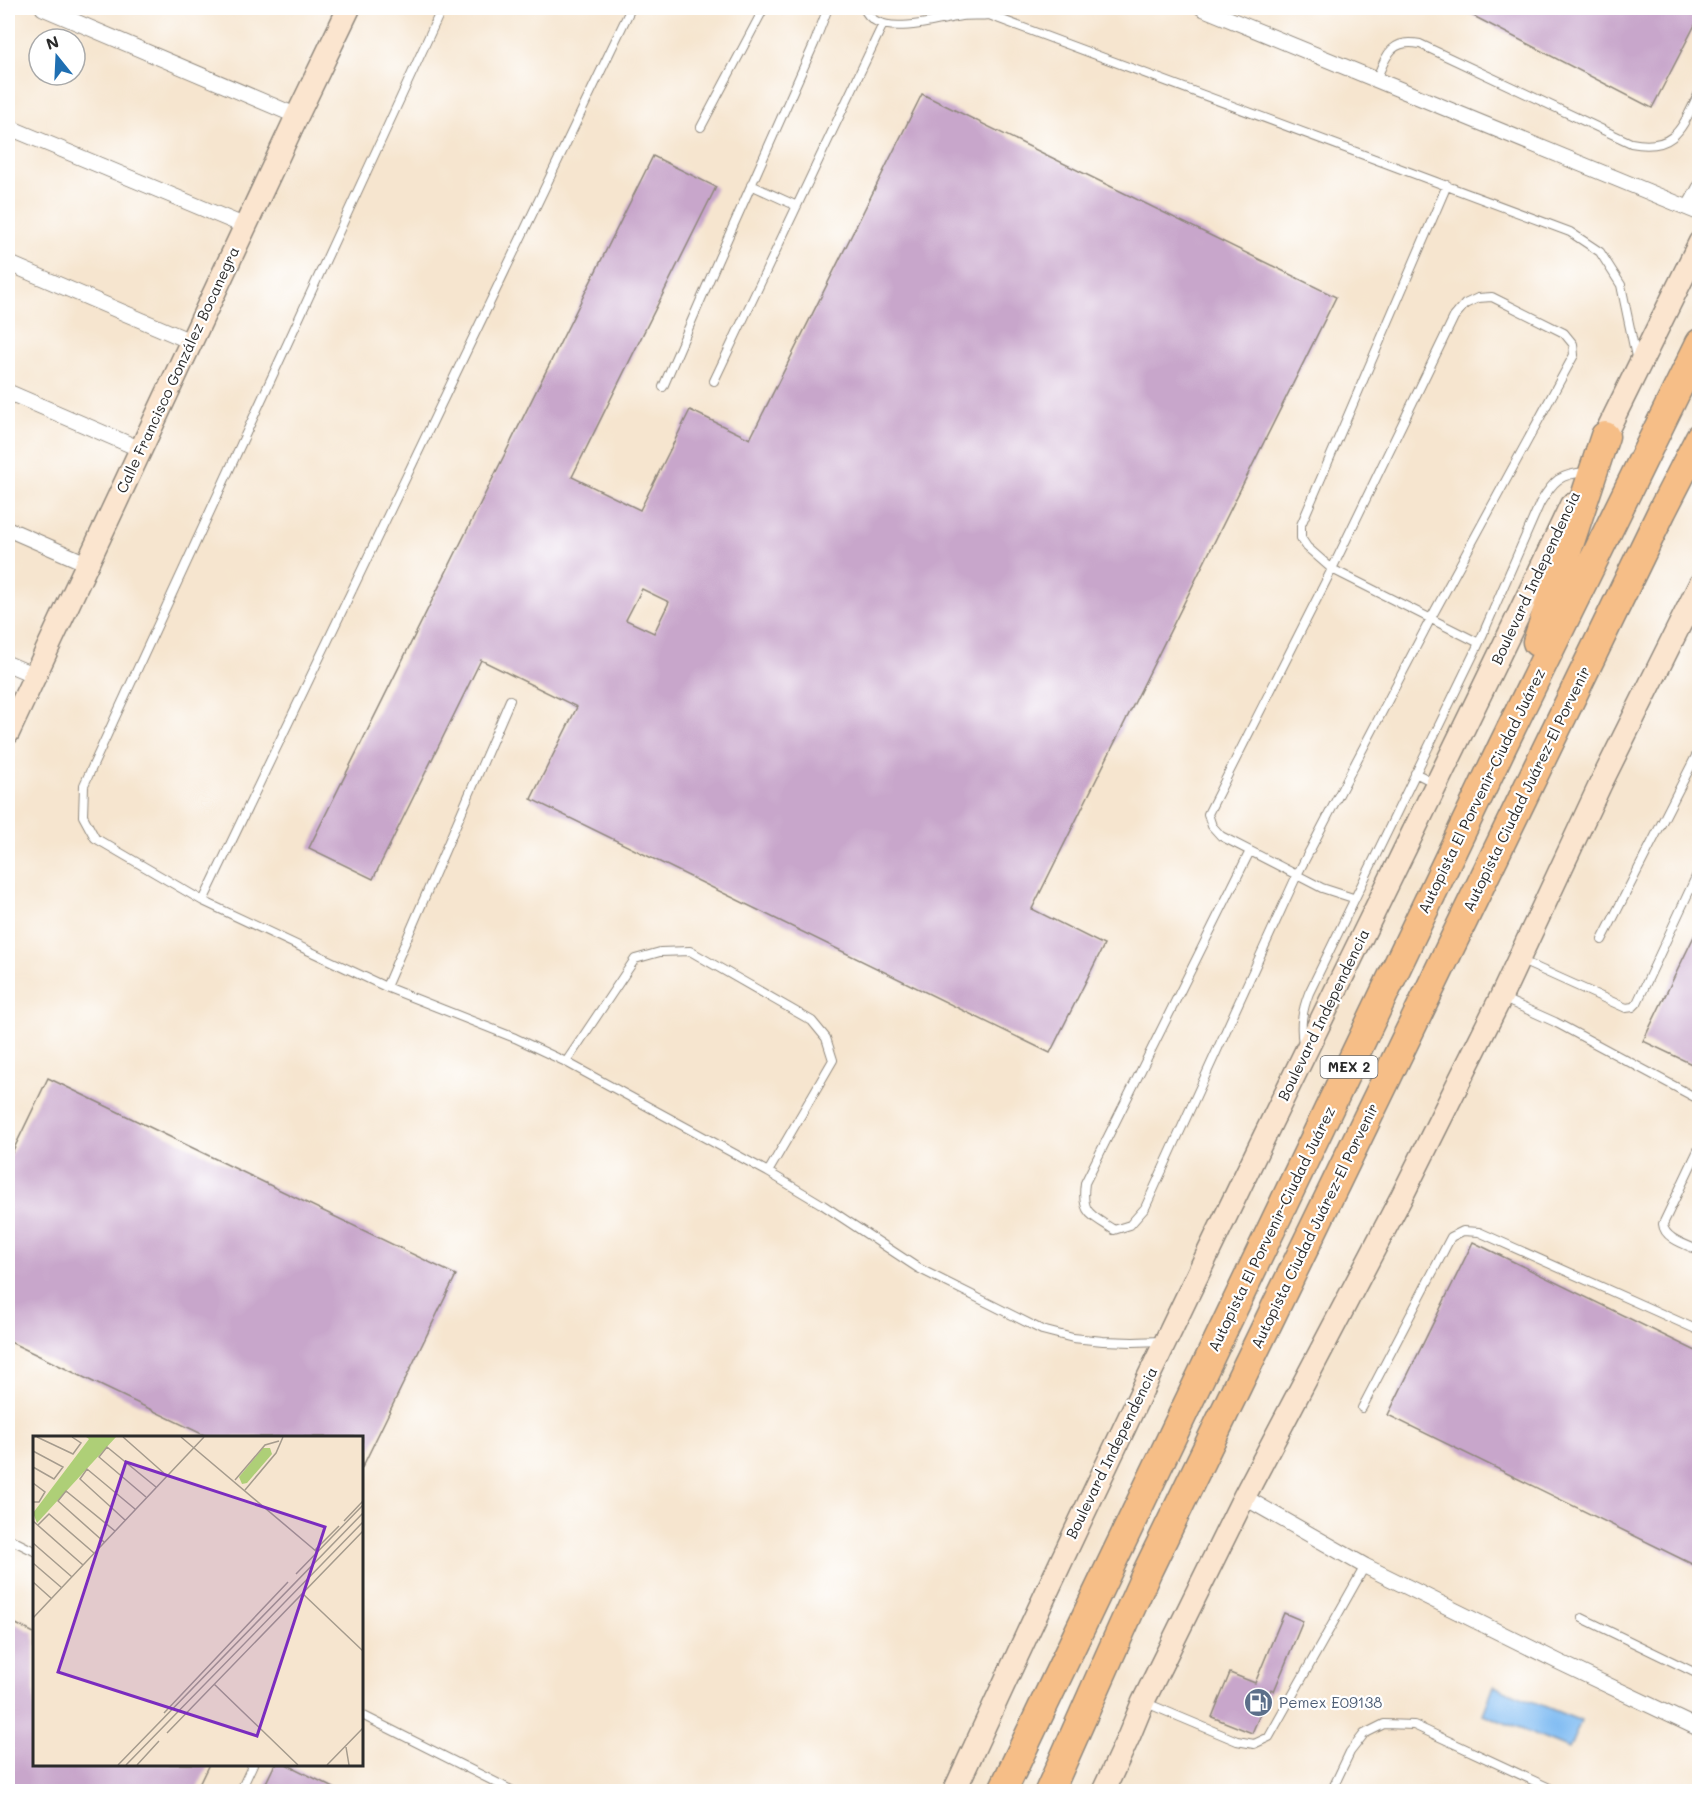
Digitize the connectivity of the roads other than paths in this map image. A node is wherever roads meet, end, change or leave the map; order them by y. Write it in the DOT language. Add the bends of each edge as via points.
graph roads {
  1 [pos="43,8"];
  2 [pos="349,8"];
  3 [pos="442,8"];
  4 [pos="631,8"];
  5 [pos="764,8"];
  6 [pos="828,8"];
  7 [pos="864,8"];
  8 [pos="1202,8"];
  9 [pos="883,24"];
  10 [pos="1376,80"];
  11 [pos="1700,91"];
  12 [pos="297,116"];
  13 [pos="8,127"];
  14 [pos="701,127"];
  15 [pos="751,185"];
  16 [pos="1447,185"];
  17 [pos="1700,188"];
  18 [pos="797,206"];
  19 [pos="1694,211"];
  20 [pos="245,226"];
  21 [pos="1700,242"];
  22 [pos="8,263"];
  23 [pos="192,342"];
  24 [pos="1700,343"];
  25 [pos="1638,368"];
  26 [pos="714,381"];
  27 [pos="663,387"];
  28 [pos="8,392"];
  29 [pos="1605,436"];
  30 [pos="1700,437"];
  31 [pos="140,449"];
  32 [pos="1587,472"];
  33 [pos="8,529"];
  34 [pos="88,564"];
  35 [pos="1332,569"];
  36 [pos="1700,584"];
  37 [pos="1431,618"];
  38 [pos="1479,643"];
  39 [pos="8,664"];
  40 [pos="34,675"];
  41 [pos="510,700"];
  42 [pos="8,733"];
  43 [pos="1502,747"];
  44 [pos="1700,748"];
  45 [pos="1415,773"];
  46 [pos="1438,784"];
  47 [pos="1250,851"];
  48 [pos="1700,868"];
  49 [pos="1297,875"];
  50 [pos="1353,898"];
  51 [pos="203,901"];
  52 [pos="1602,940"];
  53 [pos="1518,959"];
  54 [pos="386,987"];
  55 [pos="1501,997"];
  56 [pos="1304,1054"];
  57 [pos="566,1062"];
  58 [pos="1700,1100"];
  59 [pos="1700,1146"];
  60 [pos="768,1172"];
  61 [pos="1700,1251"];
  62 [pos="1700,1331"];
  63 [pos="1166,1340"];
  64 [pos="1362,1408"];
  65 [pos="1244,1497"];
  66 [pos="8,1538"];
  67 [pos="33,1550"];
  68 [pos="1365,1566"];
  69 [pos="1582,1618"];
  70 [pos="1700,1675"];
  71 [pos="1050,1693"];
  72 [pos="1143,1702"];
  73 [pos="363,1715"];
  74 [pos="1700,1729"];
  75 [pos="252,1766"];
  76 [pos="240,1791"];
  77 [pos="515,1791"];
  78 [pos="954,1791"];
  79 [pos="983,1791"];
  80 [pos="1002,1791"];
  81 [pos="1049,1791"];
  82 [pos="1103,1791"];
  83 [pos="1331,1791"];
  84 [pos="1558,1791"];
  1 -- 12 [label="street"];
  2 -- 12 [label="main road, Calle Francisco González Bocanegra"];
  3 -- 51 [label="lane" via="84,785 83,816 95,838"];
  4 -- 51 [label="lane"];
  5 -- 14 [label="lane"];
  6 -- 15 [label="lane"];
  7 -- 9 [label="lane" via="866,14"];
  8 -- 10 [label="street"];
  9 -- 16 [label="lane" via="903,27 989,15"];
  9 -- 18 [label="lane"];
  10 -- 11 [label="lane" via="1388,52 1398,45 1420,44 1631,143 1648,146 1677,133"];
  10 -- 19 [label="street"];
  12 -- 20 [label="main road, Calle Francisco González Bocanegra"];
  13 -- 20 [label="street"];
  15 -- 18 [label="lane"];
  15 -- 27 [label="lane"];
  16 -- 25 [label="lane" via="1570,232 1600,252 1621,285"];
  16 -- 35 [label="lane" via="1301,525 1301,538 1307,547"];
  17 -- 19 [label="street"];
  18 -- 26 [label="lane"];
  20 -- 23 [label="main road, Calle Francisco González Bocanegra"];
  21 -- 25 [label="main road, Boulevard Independencia"];
  22 -- 23 [label="street"];
  23 -- 31 [label="main road, Calle Francisco González Bocanegra"];
  24 -- 43 [label="highway, Autopista El Porvenir-Ciudad Juárez / MEX 2"];
  25 -- 29 [label="main road, Boulevard Independencia"];
  28 -- 31 [label="street"];
  29 -- 32 [label="main road, Boulevard Independencia"];
  29 -- 43 [label="highway"];
  30 -- 81 [label="highway, Autopista Ciudad Juárez-El Porvenir / MEX 2" via="1152,1562"];
  31 -- 34 [label="main road, Calle Francisco González Bocanegra"];
  32 -- 38 [label="lane" via="1569,473 1550,486"];
  32 -- 46 [label="main road, Boulevard Independencia"];
  33 -- 34 [label="street"];
  34 -- 40 [label="main road, Calle Francisco González Bocanegra"];
  35 -- 37 [label="lane"];
  35 -- 37 [label="lane" via="1454,317 1465,304 1492,297 1528,314 1564,333 1574,355"];
  35 -- 47 [label="lane" via="1208,814 1221,836"];
  36 -- 53 [label="main road"];
  37 -- 38 [label="lane"];
  37 -- 49 [label="lane"];
  38 -- 45 [label="lane"];
  39 -- 40 [label="street"];
  40 -- 42 [label="main road, Calle Francisco González Bocanegra"];
  41 -- 54 [label="lane"];
  43 -- 71 [label="highway, Autopista El Porvenir-Ciudad Juárez / MEX 2"];
  44 -- 52 [label="lane"];
  45 -- 46 [label="lane"];
  45 -- 50 [label="lane"];
  46 -- 56 [label="main road, Boulevard Independencia"];
  47 -- 49 [label="lane"];
  47 -- 49 [label="lane" via="1086,1183 1083,1198 1088,1212 1114,1230 1130,1224 1145,1208"];
  48 -- 53 [label="lane" via="1633,1007 1626,1008"];
  49 -- 50 [label="lane"];
  50 -- 56 [label="lane" via="1303,1009 1300,1026"];
  51 -- 54 [label="lane"];
  53 -- 55 [label="main road"];
  54 -- 57 [label="lane"];
  55 -- 58 [label="lane"];
  55 -- 65 [label="main road"];
  56 -- 63 [label="main road, Boulevard Independencia"];
  57 -- 60 [label="lane"];
  57 -- 60 [label="lane" via="635,959 660,952 690,951 812,1021 826,1038 833,1060"];
  59 -- 61 [label="lane" via="1663,1224 1669,1236"];
  60 -- 63 [label="lane" via="918,1268 1042,1330 1103,1341"];
  62 -- 64 [label="lane" via="1479,1232 1463,1232 1451,1237"];
  63 -- 78 [label="main road, Boulevard Independencia"];
  65 -- 68 [label="street"];
  65 -- 72 [label="main road"];
  66 -- 67 [label="lane"];
  68 -- 72 [label="lane" via="1269,1737 1254,1744 1237,1741"];
  68 -- 74 [label="street"];
  69 -- 70 [label="lane"];
  71 -- 79 [label="highway"];
  71 -- 80 [label="highway, Autopista El Porvenir-Ciudad Juárez / MEX 2"];
  72 -- 82 [label="main road"];
  73 -- 77 [label="lane"];
  75 -- 76 [label="lane"];
  83 -- 84 [label="lane" via="1350,1752 1364,1734 1384,1724 1414,1725"];
}
